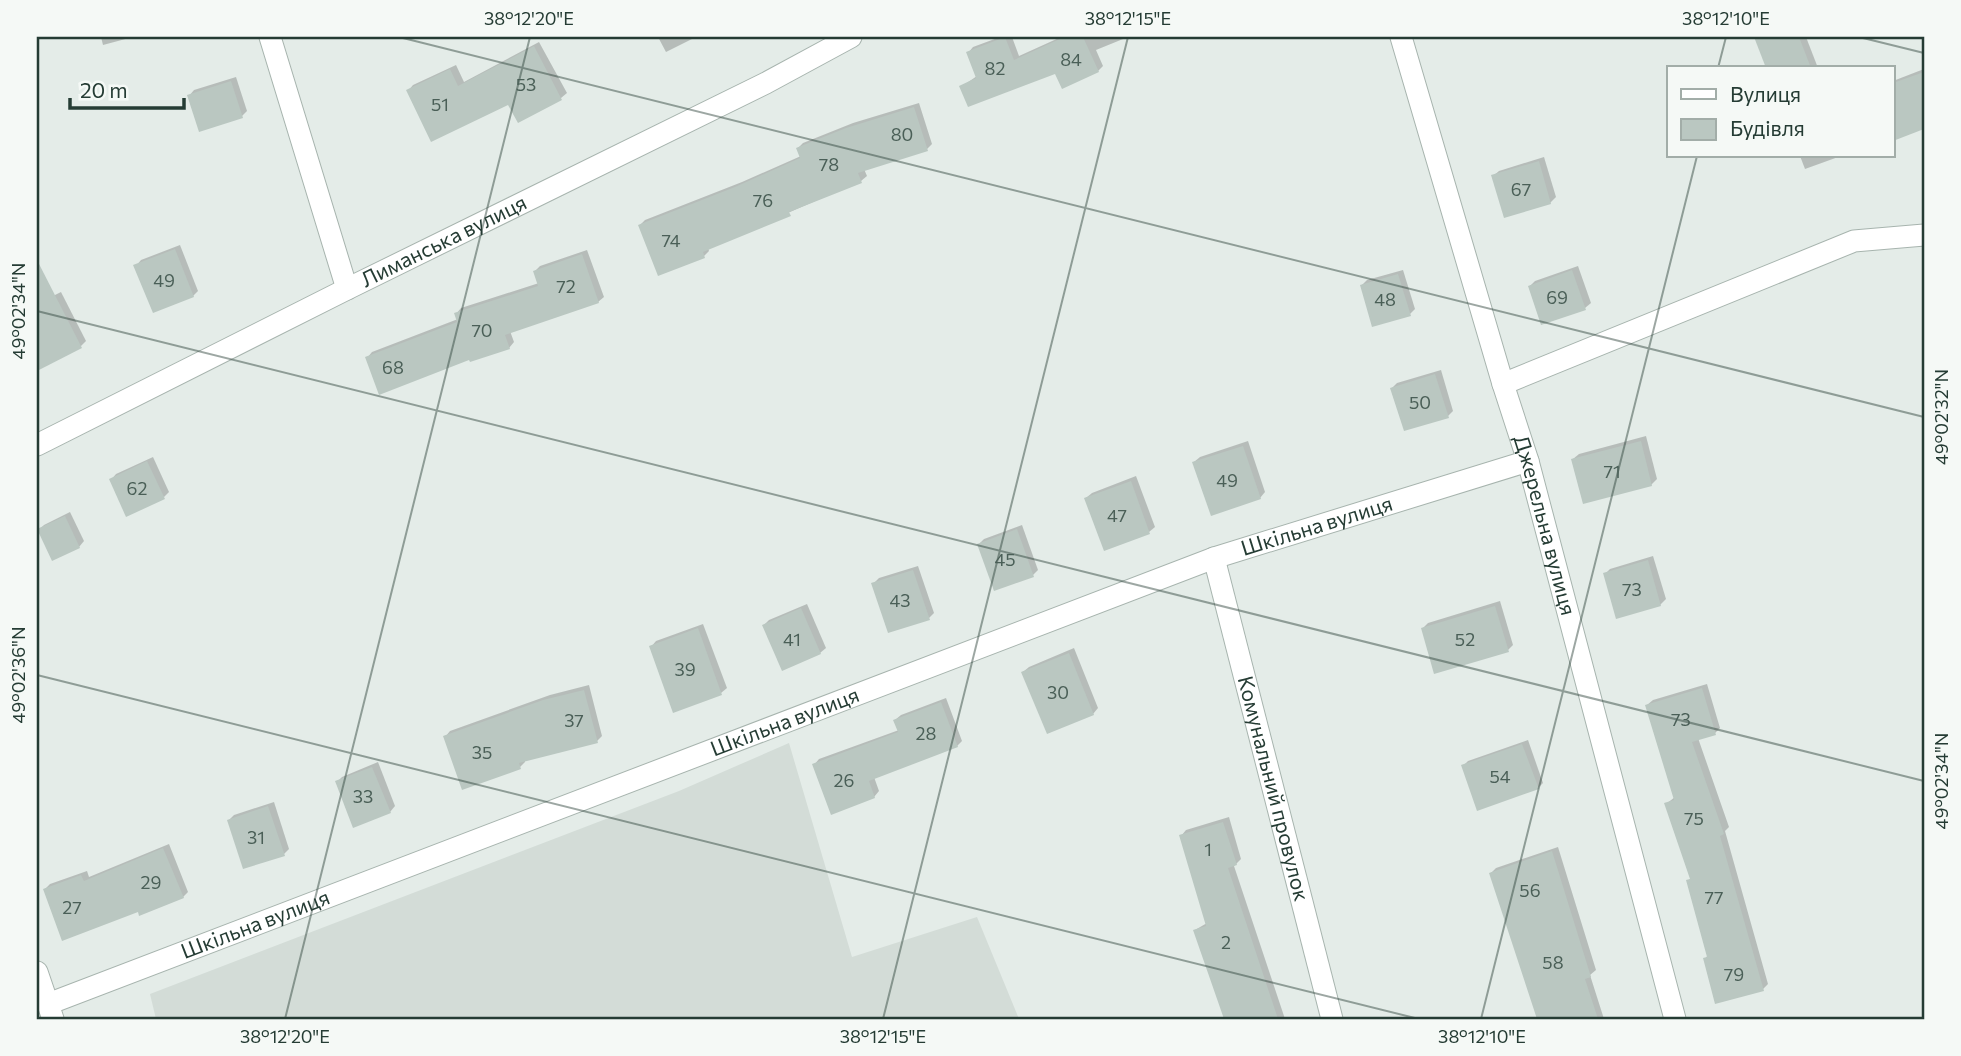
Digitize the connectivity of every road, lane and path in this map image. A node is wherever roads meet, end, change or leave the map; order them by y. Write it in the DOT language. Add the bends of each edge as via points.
graph roads {
  1 [pos="270,37"];
  2 [pos="851,37"];
  3 [pos="1401,37"];
  4 [pos="1924,235"];
  5 [pos="347,289"];
  6 [pos="1503,384"];
  7 [pos="37,445"];
  8 [pos="1528,461"];
  9 [pos="1214,558"];
  10 [pos="37,972"];
  11 [pos="51,1011"];
  12 [pos="1332,1019"];
  13 [pos="1675,1019"];
  1 -- 5 [label="street"];
  2 -- 5 [label="street, Лиманська вулиця"];
  3 -- 6 [label="street, Джерельна вулиця"];
  4 -- 6 [label="street" via="1854,242"];
  5 -- 7 [label="street, Лиманська вулиця"];
  6 -- 8 [label="street, Джерельна вулиця"];
  8 -- 9 [label="street, Шкільна вулиця"];
  8 -- 13 [label="street, Джерельна вулиця"];
  9 -- 11 [label="street, Шкільна вулиця"];
  9 -- 12 [label="street, Комунальний провулок"];
  10 -- 11 [label="street"];
}
